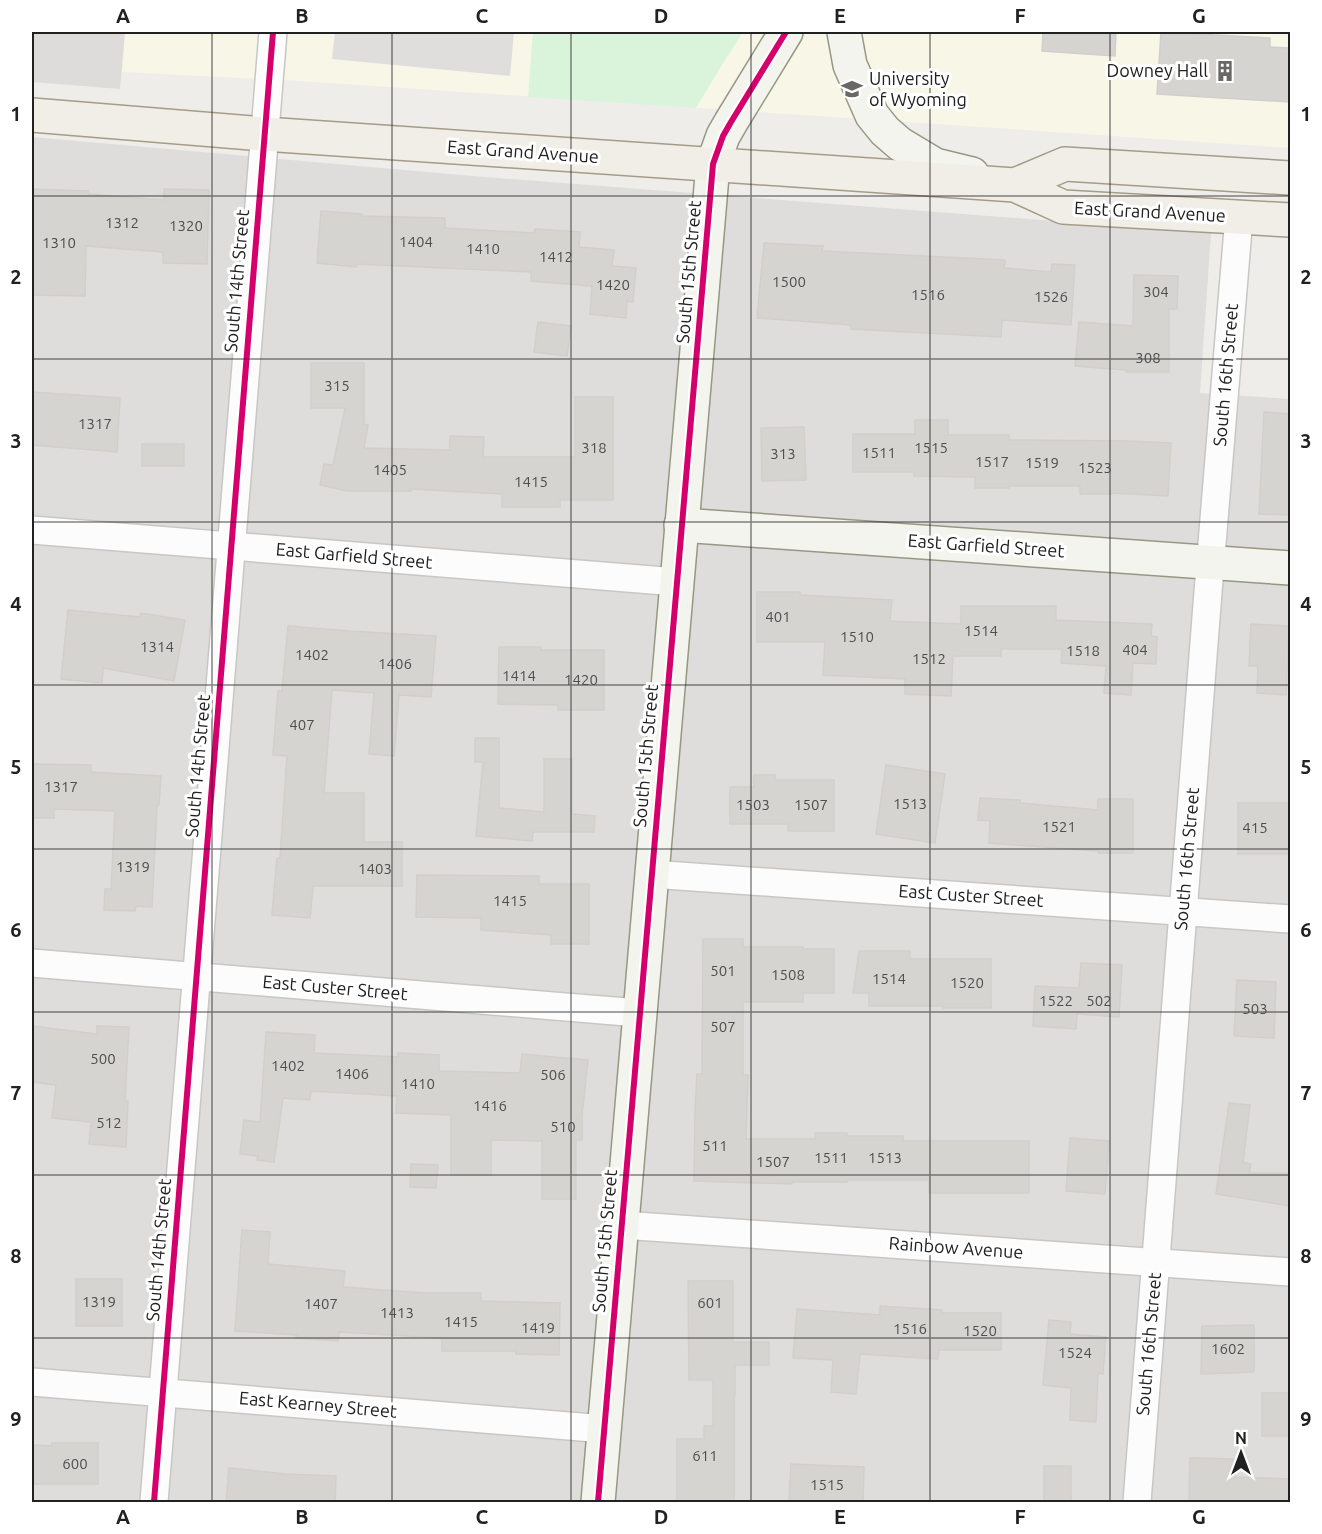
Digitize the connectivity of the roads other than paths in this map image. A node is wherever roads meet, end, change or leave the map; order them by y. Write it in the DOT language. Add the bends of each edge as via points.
graph roads {
  1 [pos="273,32"];
  2 [pos="786,32"];
  3 [pos="844,32"];
  4 [pos="32,115"];
  5 [pos="264,134"];
  6 [pos="713,164"];
  7 [pos="1290,178"];
  8 [pos="1015,184"];
  9 [pos="1239,217"];
  10 [pos="1290,220"];
  11 [pos="681,525"];
  12 [pos="32,530"];
  13 [pos="231,546"];
  14 [pos="1211,562"];
  15 [pos="1290,568"];
  16 [pos="677,582"];
  17 [pos="651,874"];
  18 [pos="1183,911"];
  19 [pos="1290,919"];
  20 [pos="32,963"];
  21 [pos="196,977"];
  22 [pos="639,1013"];
  23 [pos="622,1225"];
  24 [pos="1156,1263"];
  25 [pos="1290,1272"];
  26 [pos="32,1382"];
  27 [pos="163,1392"];
  28 [pos="605,1429"];
  29 [pos="154,1503"];
  30 [pos="598,1503"];
  31 [pos="1137,1503"];
  1 -- 5 [label="street, South 14th Street"];
  2 -- 6 [label="main road, South 15th Street" via="723,136"];
  3 -- 8 [label="main road" via="850,65 872,115 885,131 935,165"];
  4 -- 5 [label="main road, East Grand Avenue"];
  5 -- 6 [label="main road, East Grand Avenue"];
  5 -- 13 [label="street, South 14th Street"];
  6 -- 8 [label="main road, East Grand Avenue"];
  6 -- 11 [label="main road, South 15th Street"];
  7 -- 8 [label="main road, East Grand Avenue" via="1065,164"];
  8 -- 9 [label="main road, East Grand Avenue" via="1062,207"];
  9 -- 10 [label="main road, East Grand Avenue"];
  9 -- 14 [label="street, South 16th Street"];
  11 -- 14 [label="main road, East Garfield Street"];
  11 -- 16 [label="main road, South 15th Street"];
  12 -- 13 [label="street, East Garfield Street"];
  13 -- 16 [label="street, East Garfield Street"];
  13 -- 21 [label="street, South 14th Street"];
  14 -- 15 [label="main road, East Garfield Street"];
  14 -- 18 [label="street, South 16th Street"];
  16 -- 17 [label="main road, South 15th Street"];
  17 -- 18 [label="street, East Custer Street"];
  17 -- 22 [label="main road, South 15th Street"];
  18 -- 19 [label="street, East Custer Street"];
  18 -- 24 [label="street, South 16th Street"];
  20 -- 21 [label="street, East Custer Street"];
  21 -- 22 [label="street, East Custer Street"];
  21 -- 27 [label="street, South 14th Street"];
  22 -- 23 [label="main road, South 15th Street"];
  23 -- 24 [label="street, Rainbow Avenue"];
  23 -- 28 [label="main road, South 15th Street"];
  24 -- 25 [label="street, Rainbow Avenue"];
  24 -- 31 [label="street, South 16th Street"];
  26 -- 27 [label="street, East Kearney Street"];
  27 -- 28 [label="street, East Kearney Street"];
  27 -- 29 [label="street, South 14th Street"];
  28 -- 30 [label="main road, South 15th Street"];
}
